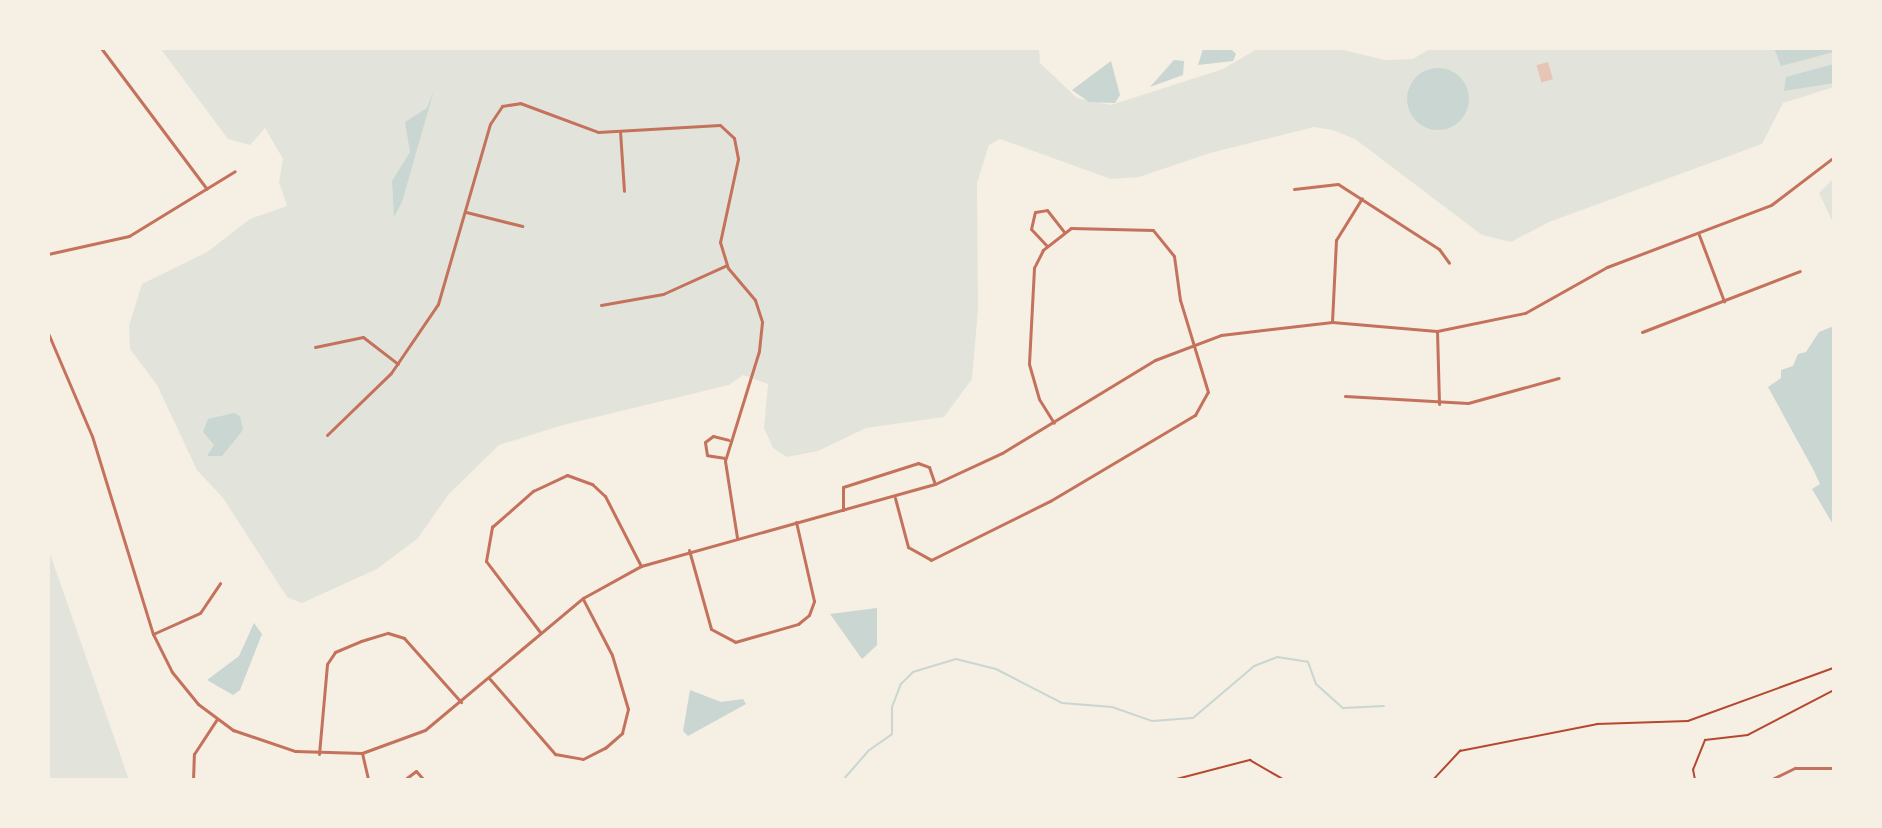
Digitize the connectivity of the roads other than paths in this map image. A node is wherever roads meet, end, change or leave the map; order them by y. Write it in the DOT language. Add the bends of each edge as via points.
graph roads {
  1 [pos="101,48"];
  2 [pos="620,131"];
  3 [pos="1834,158"];
  4 [pos="236,171"];
  5 [pos="207,189"];
  6 [pos="1294,189"];
  7 [pos="624,191"];
  8 [pos="1362,198"];
  9 [pos="466,212"];
  10 [pos="522,226"];
  11 [pos="1064,233"];
  12 [pos="1699,235"];
  13 [pos="1047,246"];
  14 [pos="48,254"];
  15 [pos="1449,263"];
  16 [pos="727,265"];
  17 [pos="1800,271"];
  18 [pos="1724,301"];
  19 [pos="601,305"];
  20 [pos="1332,322"];
  21 [pos="1437,331"];
  22 [pos="1642,332"];
  23 [pos="48,333"];
  24 [pos="1194,345"];
  25 [pos="315,347"];
  26 [pos="398,364"];
  27 [pos="1559,378"];
  28 [pos="1345,396"];
  29 [pos="1439,404"];
  30 [pos="1054,423"];
  31 [pos="327,435"];
  32 [pos="729,440"];
  33 [pos="725,458"];
  34 [pos="935,484"];
  35 [pos="895,498"];
  36 [pos="843,511"];
  37 [pos="796,522"];
  38 [pos="737,538"];
  39 [pos="689,550"];
  40 [pos="641,566"];
  41 [pos="220,583"];
  42 [pos="583,598"];
  43 [pos="540,632"];
  44 [pos="153,634"];
  45 [pos="489,678"];
  46 [pos="461,702"];
  47 [pos="217,719"];
  48 [pos="362,753"];
  49 [pos="319,754"];
  50 [pos="1834,768"];
  51 [pos="193,780"];
  52 [pos="368,780"];
  53 [pos="404,780"];
  54 [pos="424,780"];
  55 [pos="1770,780"];
  56 [pos="1833,780"];
  1 -- 5 [label="street"];
  2 -- 7 [label="street"];
  2 -- 9 [label="street" via="598,132 520,103 502,106 490,124"];
  2 -- 16 [label="street" via="720,125 734,138 738,159 720,242"];
  3 -- 12 [label="street" via="1791,194"];
  4 -- 5 [label="street"];
  5 -- 14 [label="street" via="129,236"];
  6 -- 8 [label="street" via="1328,181"];
  8 -- 15 [label="street" via="1439,249"];
  8 -- 20 [label="street" via="1336,240"];
  9 -- 10 [label="street"];
  9 -- 26 [label="street" via="438,304"];
  11 -- 13 [label="street"];
  11 -- 13 [label="street" via="1047,210 1035,212 1031,229"];
  11 -- 24 [label="street" via="1144,227 1162,235 1174,256 1179,300"];
  12 -- 18 [label="street"];
  12 -- 21 [label="street" via="1608,267 1525,313"];
  13 -- 30 [label="street" via="1031,285 1029,364 1035,390"];
  16 -- 19 [label="street" via="663,294"];
  16 -- 32 [label="street" via="755,300 762,334"];
  17 -- 18 [label="street"];
  18 -- 22 [label="street"];
  20 -- 21 [label="street"];
  20 -- 24 [label="street" via="1260,328"];
  21 -- 29 [label="street"];
  23 -- 44 [label="street" via="92,436"];
  24 -- 30 [label="street" via="1145,365"];
  24 -- 35 [label="street" via="1208,392 1195,415 997,530 944,556 919,557 908,547"];
  25 -- 26 [label="street" via="363,337"];
  26 -- 31 [label="street"];
  27 -- 29 [label="street" via="1496,398"];
  28 -- 29 [label="street"];
  30 -- 34 [label="street"];
  32 -- 33 [label="street"];
  32 -- 33 [label="street" via="713,436 705,442 707,454"];
  33 -- 38 [label="street"];
  34 -- 35 [label="street"];
  34 -- 36 [label="street" via="929,467 918,463 843,487"];
  35 -- 36 [label="street"];
  36 -- 37 [label="street"];
  37 -- 38 [label="street"];
  37 -- 39 [label="street" via="814,601 809,615 798,624 735,642 711,629"];
  38 -- 39 [label="street"];
  39 -- 40 [label="street"];
  40 -- 42 [label="street"];
  40 -- 43 [label="street" via="604,496 592,484 567,475 533,491 492,527 486,561"];
  41 -- 44 [label="street" via="200,613"];
  42 -- 43 [label="street"];
  42 -- 45 [label="street" via="612,655 628,709 622,733 605,748 583,759 555,754"];
  43 -- 45 [label="street"];
  44 -- 47 [label="street" via="172,672"];
  45 -- 46 [label="street"];
  46 -- 48 [label="street" via="425,730"];
  46 -- 49 [label="street" via="404,638 388,633 361,640 335,652 327,664"];
  47 -- 49 [label="street" via="268,744"];
  47 -- 51 [label="street" via="194,754"];
  48 -- 49 [label="street"];
  48 -- 52 [label="street"];
  50 -- 55 [label="street" via="1795,768"];
  50 -- 56 [label="street"];
  53 -- 54 [label="street" via="416,771"];
}
